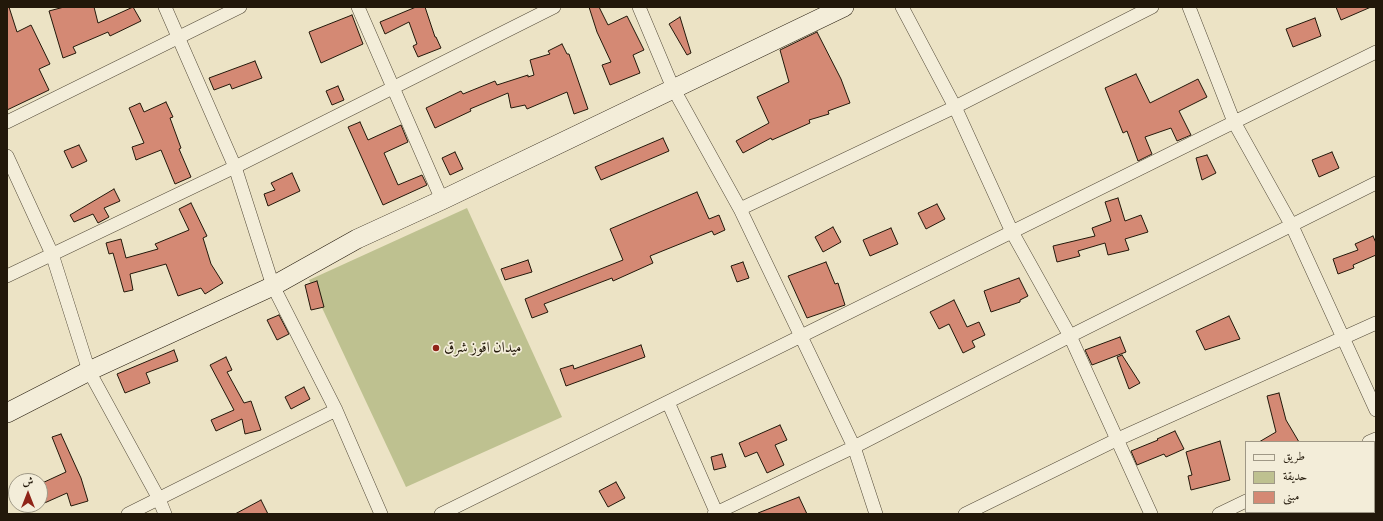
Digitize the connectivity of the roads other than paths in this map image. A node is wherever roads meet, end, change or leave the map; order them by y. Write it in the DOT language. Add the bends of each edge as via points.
graph roads {
  1 [pos="165,7"];
  2 [pos="240,7"];
  3 [pos="358,7"];
  4 [pos="554,7"];
  5 [pos="639,7"];
  6 [pos="844,7"];
  7 [pos="902,7"];
  8 [pos="1152,7"];
  9 [pos="1189,7"];
  10 [pos="178,38"];
  11 [pos="1376,52"];
  12 [pos="673,88"];
  13 [pos="394,89"];
  14 [pos="956,107"];
  15 [pos="7,122"];
  16 [pos="1234,122"];
  17 [pos="7,156"];
  18 [pos="236,167"];
  19 [pos="1376,183"];
  20 [pos="442,200"];
  21 [pos="740,208"];
  22 [pos="1292,226"];
  23 [pos="1012,232"];
  24 [pos="52,254"];
  25 [pos="7,276"];
  26 [pos="273,286"];
  27 [pos="1376,323"];
  28 [pos="1070,336"];
  29 [pos="800,337"];
  30 [pos="1342,339"];
  31 [pos="89,371"];
  32 [pos="668,402"];
  33 [pos="336,410"];
  34 [pos="1376,410"];
  35 [pos="7,413"];
  36 [pos="1116,440"];
  37 [pos="854,447"];
  38 [pos="159,499"];
  39 [pos="1245,501"];
  40 [pos="128,514"];
  41 [pos="164,514"];
  42 [pos="381,514"];
  43 [pos="441,514"];
  44 [pos="716,514"];
  45 [pos="876,514"];
  46 [pos="965,514"];
  47 [pos="1151,514"];
  48 [pos="1219,514"];
  1 -- 10 [label="street"];
  2 -- 10 [label="street"];
  3 -- 13 [label="street"];
  4 -- 13 [label="street"];
  5 -- 12 [label="street"];
  6 -- 12 [label="street"];
  7 -- 14 [label="street"];
  8 -- 14 [label="street"];
  9 -- 16 [label="street"];
  10 -- 15 [label="street"];
  10 -- 18 [label="street"];
  11 -- 16 [label="street"];
  12 -- 20 [label="street"];
  12 -- 21 [label="street"];
  13 -- 18 [label="street"];
  13 -- 20 [label="street"];
  14 -- 21 [label="street"];
  14 -- 23 [label="street"];
  16 -- 22 [label="street"];
  16 -- 23 [label="street"];
  17 -- 24 [label="street"];
  18 -- 24 [label="street"];
  18 -- 26 [label="street"];
  19 -- 22 [label="street"];
  20 -- 26 [label="street" via="357,239"];
  21 -- 29 [label="street"];
  22 -- 28 [label="street"];
  22 -- 30 [label="street"];
  23 -- 28 [label="street"];
  23 -- 29 [label="street"];
  24 -- 25 [label="street"];
  24 -- 31 [label="street"];
  26 -- 31 [label="street"];
  26 -- 33 [label="street"];
  27 -- 30 [label="street"];
  28 -- 36 [label="street"];
  28 -- 37 [label="street"];
  29 -- 32 [label="street"];
  29 -- 37 [label="street"];
  30 -- 34 [label="street"];
  30 -- 36 [label="street"];
  31 -- 35 [label="street"];
  31 -- 38 [label="street"];
  32 -- 43 [label="street"];
  32 -- 44 [label="street"];
  33 -- 38 [label="street"];
  33 -- 42 [label="street"];
  36 -- 46 [label="street"];
  36 -- 47 [label="street"];
  37 -- 44 [label="street"];
  37 -- 45 [label="street"];
  38 -- 40 [label="street"];
  38 -- 41 [label="street"];
  39 -- 48 [label="street"];
}
